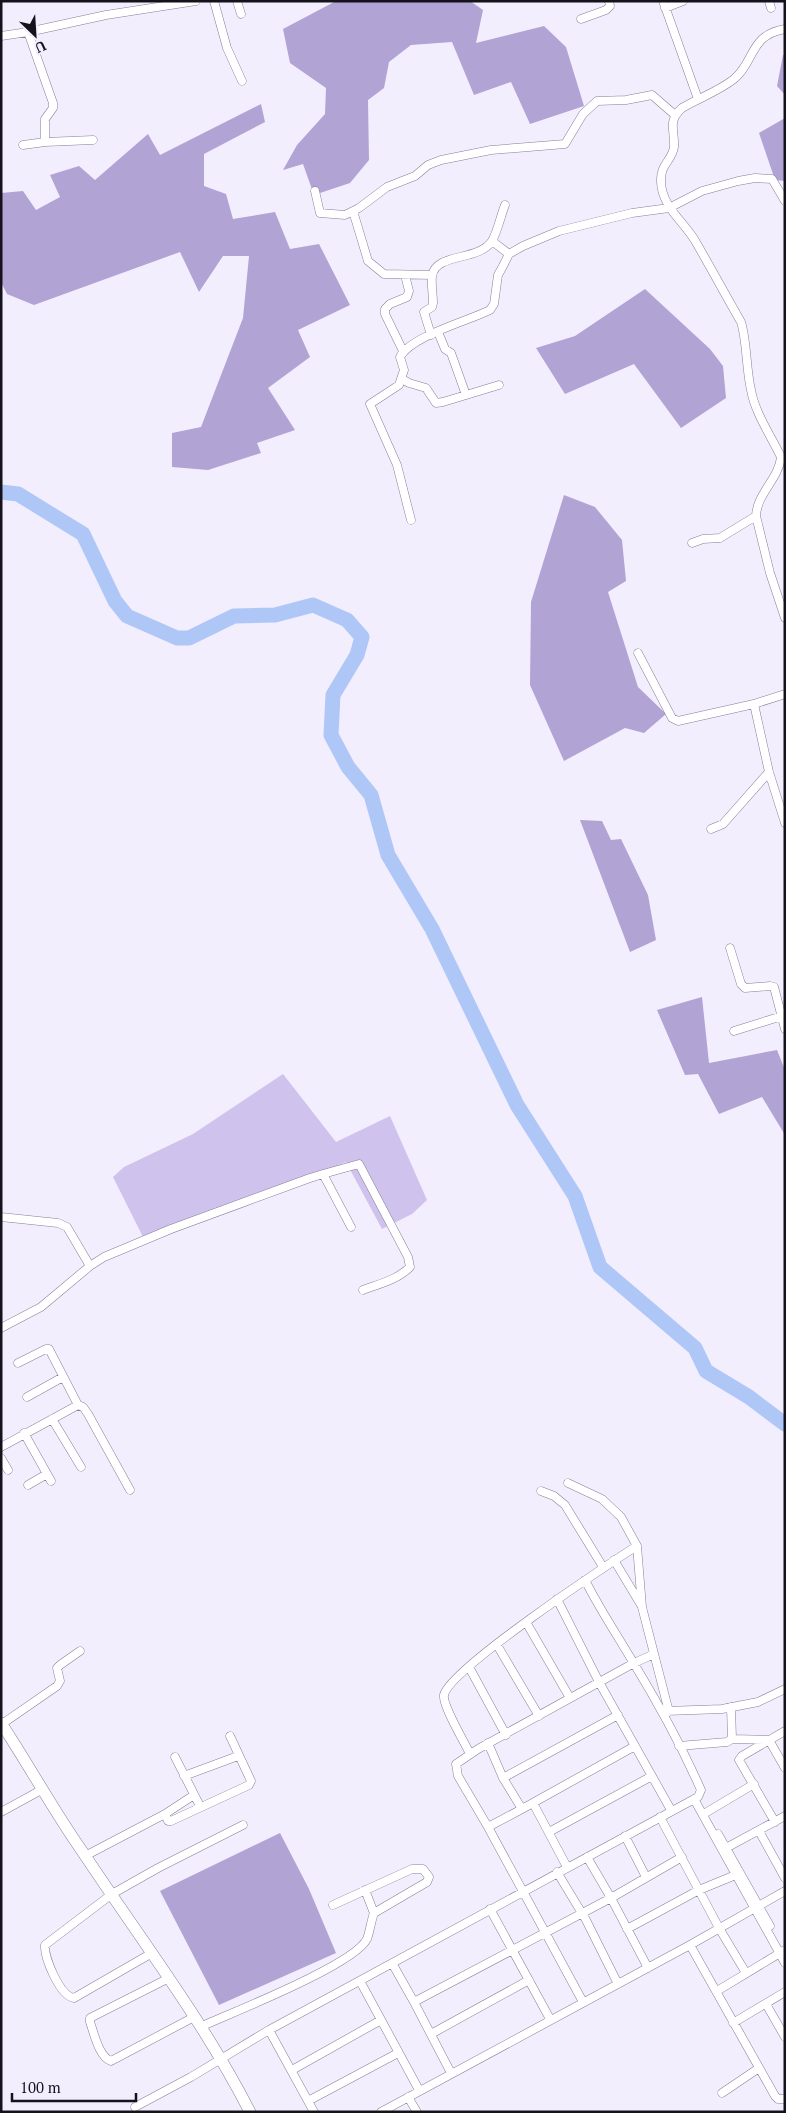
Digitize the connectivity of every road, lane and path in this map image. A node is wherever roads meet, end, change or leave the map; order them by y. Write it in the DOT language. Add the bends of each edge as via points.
graph roads {
  1 [pos="196,1"];
  2 [pos="214,1"];
  3 [pos="237,1"];
  4 [pos="609,1"];
  5 [pos="683,1"];
  6 [pos="664,5"];
  7 [pos="241,14"];
  8 [pos="581,19"];
  9 [pos="785,29"];
  10 [pos="28,32"];
  11 [pos="1,36"];
  12 [pos="242,81"];
  13 [pos="698,99"];
  14 [pos="675,115"];
  15 [pos="93,140"];
  16 [pos="45,142"];
  17 [pos="23,145"];
  18 [pos="315,191"];
  19 [pos="785,201"];
  20 [pos="505,205"];
  21 [pos="669,208"];
  22 [pos="353,211"];
  23 [pos="492,241"];
  24 [pos="510,254"];
  25 [pos="405,275"];
  26 [pos="432,275"];
  27 [pos="435,333"];
  28 [pos="403,351"];
  29 [pos="402,378"];
  30 [pos="499,385"];
  31 [pos="466,395"];
  32 [pos="783,459"];
  33 [pos="756,516"];
  34 [pos="411,520"];
  35 [pos="692,543"];
  36 [pos="785,618"];
  37 [pos="638,653"];
  38 [pos="785,694"];
  39 [pos="754,704"];
  40 [pos="768,772"];
  41 [pos="785,823"];
  42 [pos="711,830"];
  43 [pos="730,948"];
  44 [pos="782,1016"];
  45 [pos="785,1029"];
  46 [pos="734,1032"];
  47 [pos="323,1174"];
  48 [pos="1,1217"];
  49 [pos="351,1227"];
  50 [pos="90,1266"];
  51 [pos="363,1290"];
  52 [pos="2,1326"];
  53 [pos="18,1363"];
  54 [pos="62,1377"];
  55 [pos="27,1397"];
  56 [pos="78,1405"];
  57 [pos="52,1419"];
  58 [pos="24,1433"];
  59 [pos="1,1447"];
  60 [pos="1,1458"];
  61 [pos="80,1467"];
  62 [pos="8,1470"];
  63 [pos="568,1483"];
  64 [pos="28,1485"];
  65 [pos="130,1490"];
  66 [pos="541,1491"];
  67 [pos="637,1546"];
  68 [pos="614,1560"];
  69 [pos="603,1567"];
  70 [pos="585,1580"];
  71 [pos="557,1599"];
  72 [pos="642,1607"];
  73 [pos="526,1622"];
  74 [pos="497,1645"];
  75 [pos="80,1652"];
  76 [pos="654,1654"];
  77 [pos="634,1663"];
  78 [pos="469,1667"];
  79 [pos="599,1682"];
  80 [pos="785,1689"];
  81 [pos="570,1698"];
  82 [pos="731,1707"];
  83 [pos="660,1710"];
  84 [pos="669,1712"];
  85 [pos="618,1715"];
  86 [pos="540,1716"];
  87 [pos="2,1723"];
  88 [pos="785,1731"];
  89 [pos="506,1735"];
  90 [pos="230,1736"];
  91 [pos="732,1739"];
  92 [pos="769,1740"];
  93 [pos="488,1743"];
  94 [pos="635,1746"];
  95 [pos="679,1746"];
  96 [pos="470,1754"];
  97 [pos="238,1756"];
  98 [pos="175,1757"];
  99 [pos="785,1768"];
  100 [pos="184,1776"];
  101 [pos="652,1776"];
  102 [pos="503,1778"];
  103 [pos="754,1784"];
  104 [pos="43,1789"];
  105 [pos="194,1795"];
  106 [pos="696,1798"];
  107 [pos="532,1803"];
  108 [pos="200,1806"];
  109 [pos="522,1809"];
  110 [pos="671,1810"];
  111 [pos="1,1812"];
  112 [pos="706,1812"];
  113 [pos="165,1814"];
  114 [pos="785,1816"];
  115 [pos="660,1817"];
  116 [pos="775,1822"];
  117 [pos="243,1825"];
  118 [pos="488,1827"];
  119 [pos="759,1831"];
  120 [pos="548,1832"];
  121 [pos="625,1836"];
  122 [pos="726,1848"];
  123 [pos="85,1856"];
  124 [pos="588,1857"];
  125 [pos="682,1857"];
  126 [pos="568,1866"];
  127 [pos="557,1872"];
  128 [pos="737,1874"];
  129 [pos="646,1878"];
  130 [pos="785,1878"];
  131 [pos="365,1890"];
  132 [pos="699,1890"];
  133 [pos="523,1891"];
  134 [pos="785,1892"];
  135 [pos="112,1894"];
  136 [pos="611,1898"];
  137 [pos="333,1905"];
  138 [pos="757,1908"];
  139 [pos="490,1909"];
  140 [pos="374,1913"];
  141 [pos="581,1913"];
  142 [pos="719,1928"];
  143 [pos="627,1929"];
  144 [pos="546,1931"];
  145 [pos="690,1945"];
  146 [pos="512,1949"];
  147 [pos="783,1952"];
  148 [pos="152,1953"];
  149 [pos="392,1963"];
  150 [pos="785,1963"];
  151 [pos="648,1968"];
  152 [pos="746,1973"];
  153 [pos="168,1978"];
  154 [pos="529,1980"];
  155 [pos="360,1981"];
  156 [pos="618,1984"];
  157 [pos="717,1991"];
  158 [pos="785,1992"];
  159 [pos="414,2002"];
  160 [pos="583,2002"];
  161 [pos="766,2004"];
  162 [pos="550,2019"];
  163 [pos="380,2020"];
  164 [pos="197,2022"];
  165 [pos="733,2023"];
  166 [pos="269,2030"];
  167 [pos="431,2034"];
  168 [pos="785,2037"];
  169 [pos="398,2052"];
  170 [pos="220,2058"];
  171 [pos="759,2068"];
  172 [pos="292,2070"];
  173 [pos="451,2073"];
  174 [pos="419,2090"];
  175 [pos="722,2093"];
  176 [pos="408,2097"];
  177 [pos="785,2099"];
  178 [pos="308,2101"];
  179 [pos="135,2107"];
  180 [pos="250,2112"];
  181 [pos="314,2112"];
  182 [pos="382,2112"];
  183 [pos="417,2112"];
  1 -- 10 [label="street" via="106,15"];
  2 -- 12 [label="street" via="227,48"];
  3 -- 7 [label="street"];
  4 -- 8 [label="street" via="610,6 606,10"];
  5 -- 6 [label="street"];
  6 -- 13 [label="street"];
  9 -- 13 [label="street" via="764,37 752,50 742,72 733,80"];
  10 -- 11 [label="street"];
  10 -- 16 [label="street" via="53,103 45,119"];
  13 -- 14 [label="street"];
  14 -- 21 [label="street" via="673,151 661,176 663,196"];
  14 -- 22 [label="street" via="652,95 597,101 583,114 565,144 491,150 434,162 416,176 387,187"];
  15 -- 16 [label="street"];
  16 -- 17 [label="street"];
  18 -- 22 [label="street" via="322,215 345,215"];
  19 -- 21 [label="street" via="772,179 756,178 702,191"];
  20 -- 23 [label="street"];
  21 -- 24 [label="street" via="632,213 560,231"];
  21 -- 32 [label="street" via="688,229 741,322 751,392"];
  22 -- 25 [label="street" via="368,262 384,274"];
  23 -- 24 [label="street"];
  23 -- 26 [label="street" via="477,252 440,263"];
  24 -- 27 [label="street" via="498,274 494,304 490,310"];
  25 -- 26 [label="street"];
  25 -- 28 [label="street" via="407,297 385,309"];
  26 -- 27 [label="street" via="433,303 424,312"];
  27 -- 28 [label="street"];
  27 -- 31 [label="street" via="451,353"];
  28 -- 29 [label="street" via="400,357 404,366"];
  29 -- 31 [label="street" via="426,388 436,403"];
  29 -- 34 [label="street" via="396,389 370,404 397,465"];
  30 -- 31 [label="street"];
  32 -- 33 [label="street" via="764,490 756,507"];
  33 -- 35 [label="street" via="720,538"];
  33 -- 36 [label="street"];
  37 -- 39 [label="street" via="672,718 678,721"];
  38 -- 39 [label="street"];
  39 -- 40 [label="street"];
  40 -- 41 [label="street"];
  40 -- 42 [label="street" via="723,824"];
  43 -- 44 [label="street" via="741,984 748,989 774,987"];
  44 -- 45 [label="street"];
  44 -- 46 [label="street"];
  47 -- 49 [label="street"];
  47 -- 50 [label="street" via="171,1229"];
  47 -- 51 [label="street" via="359,1164 408,1257 410,1268 404,1274"];
  48 -- 50 [label="street" via="58,1223 67,1227"];
  50 -- 52 [label="street" via="41,1307"];
  53 -- 54 [label="street" via="48,1349"];
  54 -- 55 [label="street"];
  54 -- 56 [label="street"];
  56 -- 57 [label="street"];
  56 -- 65 [label="street" via="88,1414"];
  57 -- 58 [label="street"];
  57 -- 61 [label="street"];
  58 -- 59 [label="street"];
  58 -- 64 [label="street" via="49,1477"];
  60 -- 62 [label="street"];
  63 -- 67 [label="street" via="602,1498 621,1517"];
  66 -- 69 [label="street" via="565,1505"];
  67 -- 68 [label="street"];
  67 -- 72 [label="street"];
  68 -- 69 [label="street"];
  68 -- 72 [label="street"];
  69 -- 70 [label="street"];
  70 -- 71 [label="street"];
  70 -- 77 [label="street"];
  71 -- 73 [label="street"];
  71 -- 79 [label="street"];
  72 -- 76 [label="street"];
  73 -- 74 [label="street"];
  73 -- 81 [label="street"];
  74 -- 78 [label="street"];
  74 -- 86 [label="street"];
  75 -- 87 [label="street" via="57,1668 58,1686"];
  76 -- 77 [label="street"];
  76 -- 84 [label="street"];
  77 -- 79 [label="street"];
  77 -- 83 [label="street"];
  78 -- 89 [label="street"];
  78 -- 96 [label="street" via="443,1696"];
  79 -- 81 [label="street"];
  79 -- 85 [label="street"];
  80 -- 82 [label="street" via="758,1702"];
  81 -- 86 [label="street"];
  82 -- 84 [label="street"];
  82 -- 91 [label="street"];
  83 -- 84 [label="street"];
  83 -- 95 [label="street"];
  85 -- 94 [label="street"];
  85 -- 102 [label="street"];
  86 -- 89 [label="street"];
  87 -- 104 [label="street"];
  88 -- 92 [label="street"];
  89 -- 93 [label="street"];
  90 -- 97 [label="street"];
  91 -- 92 [label="street"];
  91 -- 95 [label="street"];
  92 -- 99 [label="street"];
  92 -- 103 [label="street" via="739,1760"];
  93 -- 96 [label="street"];
  93 -- 102 [label="street"];
  94 -- 101 [label="street"];
  94 -- 107 [label="street"];
  95 -- 106 [label="street" via="702,1790"];
  96 -- 118 [label="street" via="456,1764 458,1776"];
  97 -- 100 [label="street"];
  97 -- 108 [label="street" via="250,1783"];
  98 -- 100 [label="street"];
  100 -- 105 [label="street"];
  101 -- 110 [label="street"];
  101 -- 120 [label="street"];
  102 -- 109 [label="street"];
  103 -- 112 [label="street"];
  103 -- 116 [label="street"];
  104 -- 111 [label="street"];
  104 -- 123 [label="street"];
  105 -- 108 [label="street"];
  105 -- 113 [label="street"];
  106 -- 110 [label="street"];
  106 -- 112 [label="street"];
  106 -- 128 [label="street"];
  107 -- 109 [label="street"];
  107 -- 120 [label="street"];
  108 -- 113 [label="street" via="171,1821"];
  109 -- 118 [label="street"];
  110 -- 115 [label="street"];
  112 -- 122 [label="street"];
  113 -- 123 [label="street"];
  114 -- 116 [label="street"];
  115 -- 121 [label="street"];
  115 -- 125 [label="street"];
  116 -- 119 [label="street"];
  117 -- 135 [label="street"];
  118 -- 133 [label="street"];
  119 -- 122 [label="street"];
  119 -- 130 [label="street"];
  120 -- 126 [label="street"];
  121 -- 124 [label="street"];
  121 -- 129 [label="street"];
  122 -- 128 [label="street"];
  123 -- 135 [label="street"];
  124 -- 126 [label="street"];
  124 -- 136 [label="street"];
  125 -- 129 [label="street"];
  125 -- 132 [label="street"];
  126 -- 127 [label="street"];
  127 -- 133 [label="street"];
  127 -- 141 [label="street"];
  128 -- 132 [label="street"];
  128 -- 138 [label="street"];
  129 -- 136 [label="street"];
  131 -- 137 [label="street"];
  131 -- 140 [label="street"];
  131 -- 140 [label="street" via="412,1869 423,1869 429,1876 426,1882"];
  132 -- 142 [label="street"];
  132 -- 143 [label="street"];
  133 -- 139 [label="street"];
  133 -- 144 [label="street"];
  134 -- 138 [label="street"];
  135 -- 148 [label="street"];
  135 -- 148 [label="street" via="45,1945 47,1962 64,1994 74,1998"];
  136 -- 141 [label="street"];
  136 -- 143 [label="street"];
  138 -- 142 [label="street"];
  138 -- 147 [label="street"];
  139 -- 146 [label="street"];
  139 -- 149 [label="street"];
  140 -- 164 [label="street" via="367,1939 349,1956 319,1974"];
  141 -- 144 [label="street"];
  141 -- 156 [label="street"];
  142 -- 145 [label="street"];
  142 -- 152 [label="street"];
  143 -- 151 [label="street"];
  144 -- 146 [label="street"];
  144 -- 160 [label="street"];
  145 -- 151 [label="street"];
  145 -- 157 [label="street"];
  146 -- 154 [label="street"];
  146 -- 159 [label="street"];
  147 -- 150 [label="street"];
  147 -- 152 [label="street"];
  148 -- 153 [label="street"];
  149 -- 155 [label="street"];
  149 -- 159 [label="street"];
  151 -- 156 [label="street"];
  152 -- 157 [label="street"];
  153 -- 164 [label="street"];
  153 -- 164 [label="street" via="92,2017 90,2022 102,2053 111,2061"];
  154 -- 162 [label="street"];
  154 -- 167 [label="street"];
  155 -- 163 [label="street"];
  155 -- 166 [label="street"];
  156 -- 160 [label="street"];
  157 -- 165 [label="street"];
  158 -- 161 [label="street"];
  159 -- 167 [label="street"];
  160 -- 162 [label="street"];
  161 -- 165 [label="street"];
  161 -- 168 [label="street"];
  162 -- 173 [label="street"];
  163 -- 169 [label="street"];
  163 -- 172 [label="street"];
  164 -- 170 [label="street"];
  165 -- 171 [label="street"];
  166 -- 170 [label="street"];
  166 -- 172 [label="street"];
  167 -- 173 [label="street"];
  169 -- 174 [label="street"];
  169 -- 178 [label="street"];
  170 -- 179 [label="street"];
  170 -- 180 [label="street"];
  171 -- 175 [label="street"];
  171 -- 177 [label="street" via="778,2099"];
  172 -- 178 [label="street"];
  173 -- 174 [label="street"];
  174 -- 176 [label="street"];
  176 -- 182 [label="street"];
  176 -- 183 [label="street"];
  178 -- 181 [label="street"];
}
